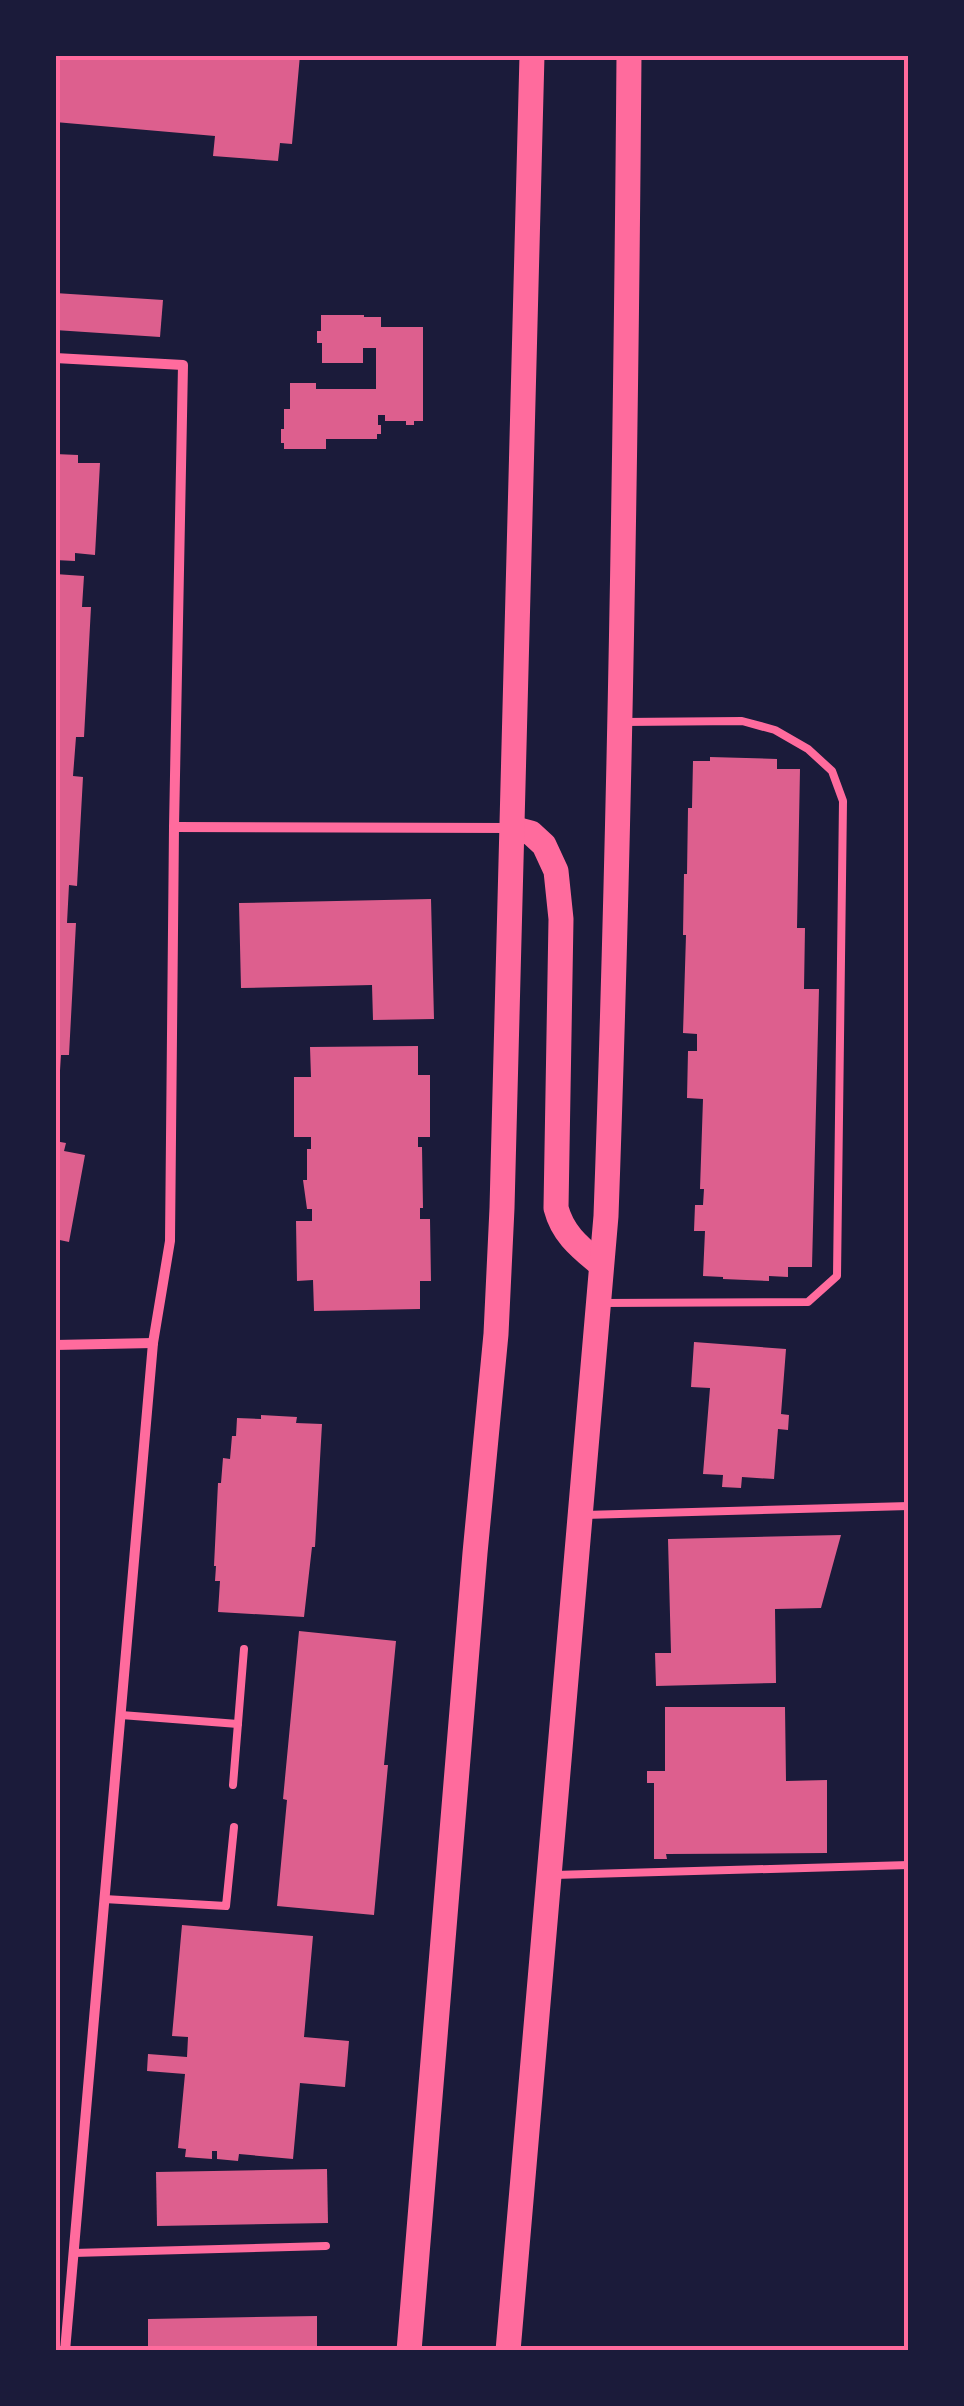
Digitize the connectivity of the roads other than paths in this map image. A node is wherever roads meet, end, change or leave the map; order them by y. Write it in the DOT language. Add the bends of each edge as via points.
graph roads {
  1 [pos="532,55"];
  2 [pos="629,55"];
  3 [pos="55,358"];
  4 [pos="619,722"];
  5 [pos="174,826"];
  6 [pos="512,828"];
  7 [pos="602,1265"];
  8 [pos="599,1302"];
  9 [pos="153,1342"];
  10 [pos="55,1345"];
  11 [pos="909,1506"];
  12 [pos="581,1515"];
  13 [pos="244,1649"];
  14 [pos="120,1715"];
  15 [pos="238,1724"];
  16 [pos="232,1785"];
  17 [pos="234,1827"];
  18 [pos="909,1865"];
  19 [pos="549,1875"];
  20 [pos="104,1899"];
  21 [pos="326,2246"];
  22 [pos="74,2253"];
  23 [pos="65,2351"];
  24 [pos="409,2351"];
  25 [pos="508,2351"];
  1 -- 6 [label="main road"];
  2 -- 4 [label="main road"];
  3 -- 5 [label="street" via="183,365"];
  4 -- 7 [label="main road"];
  4 -- 8 [label="lane" via="742,721 808,748 832,771 842,800 837,1276 808,1302"];
  5 -- 6 [label="street"];
  5 -- 9 [label="street" via="170,1241"];
  6 -- 7 [label="main road" via="544,844 556,871 556,1208 572,1240"];
  6 -- 24 [label="main road" via="496,1334"];
  7 -- 8 [label="main road"];
  8 -- 12 [label="main road"];
  9 -- 10 [label="street"];
  9 -- 14 [label="street"];
  11 -- 12 [label="lane"];
  12 -- 19 [label="main road"];
  13 -- 15 [label="lane"];
  14 -- 15 [label="lane"];
  14 -- 20 [label="street"];
  15 -- 16 [label="lane"];
  17 -- 20 [label="lane" via="226,1906"];
  18 -- 19 [label="lane"];
  19 -- 25 [label="main road"];
  20 -- 22 [label="street"];
  21 -- 22 [label="lane"];
  22 -- 23 [label="street"];
}
